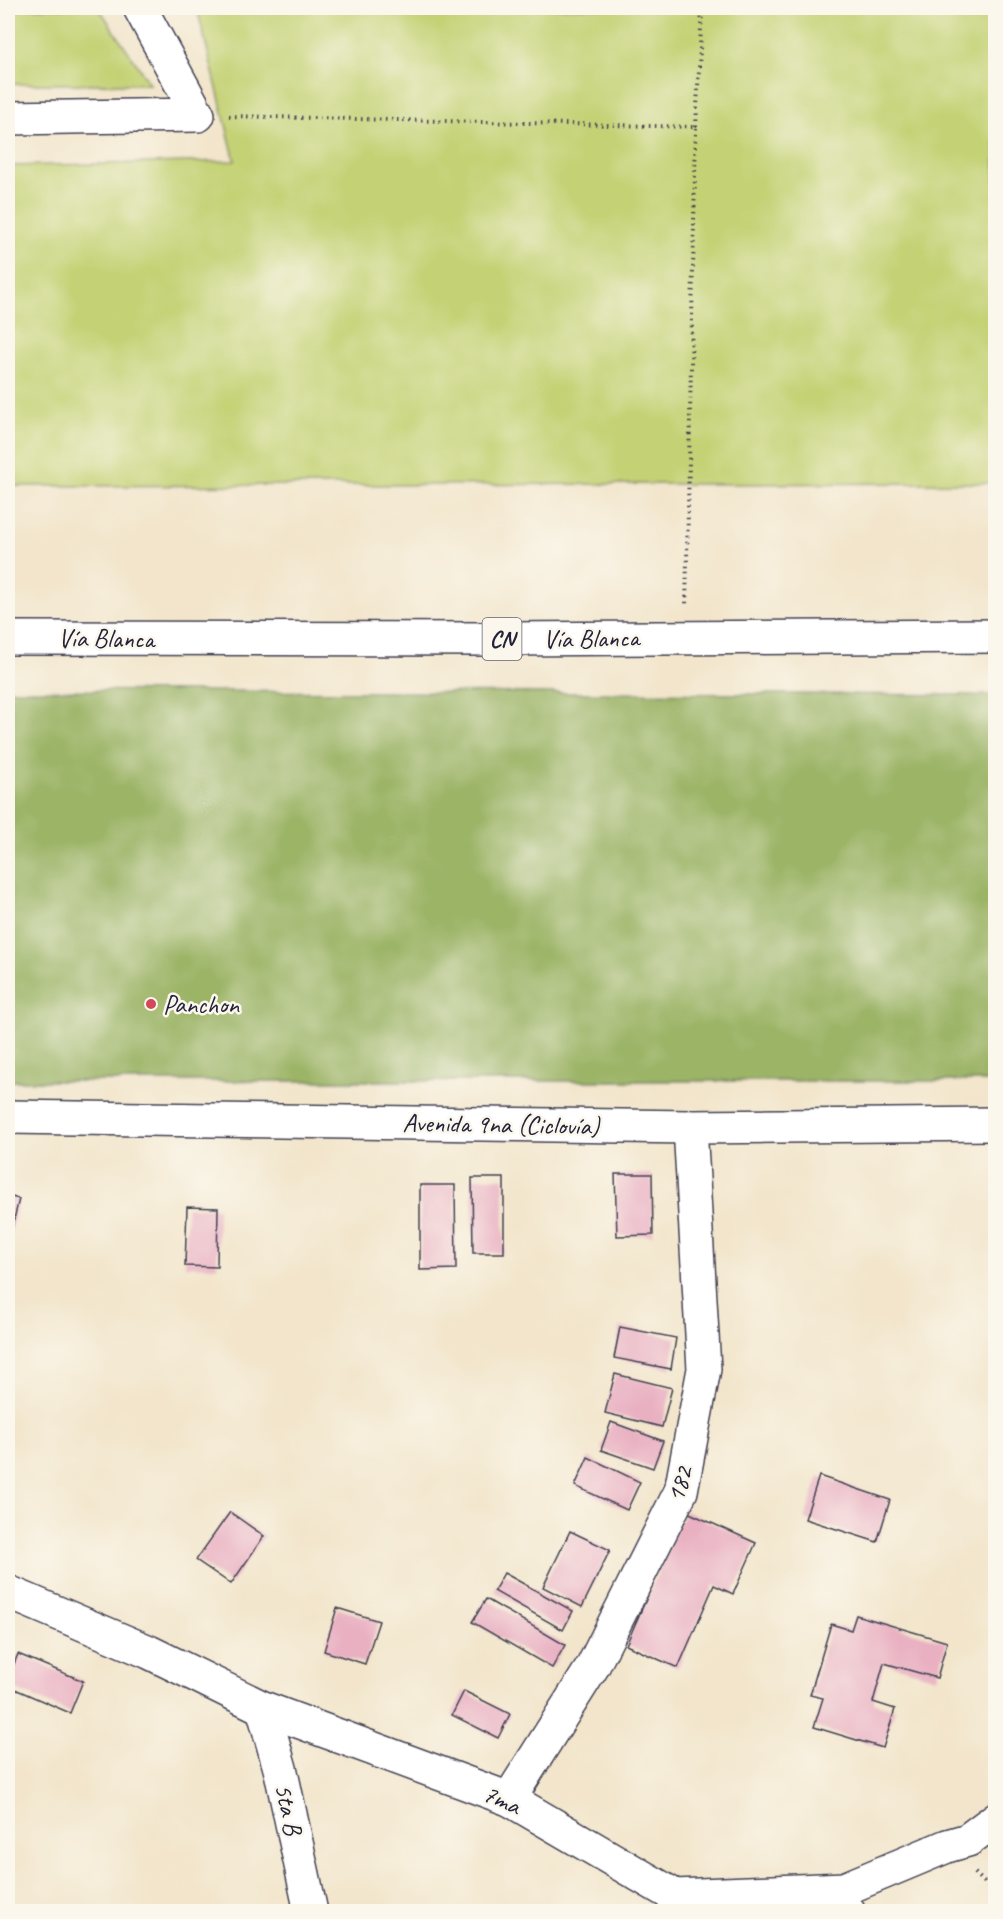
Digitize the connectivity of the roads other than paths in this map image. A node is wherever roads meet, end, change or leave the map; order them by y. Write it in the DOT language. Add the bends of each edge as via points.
graph roads {
  1 [pos="140,8"];
  2 [pos="8,118"];
  3 [pos="996,636"];
  4 [pos="8,638"];
  5 [pos="8,1117"];
  6 [pos="996,1124"];
  7 [pos="690,1127"];
  8 [pos="8,1592"];
  9 [pos="263,1708"];
  10 [pos="509,1799"];
  11 [pos="996,1819"];
  12 [pos="850,1900"];
  13 [pos="668,1904"];
  14 [pos="311,1911"];
  1 -- 2 [label="main road" via="198,115"];
  3 -- 4 [label="main road, Vía Blanca / CN"];
  5 -- 7 [label="main road, Avenida 9na (Ciclovía)"];
  6 -- 7 [label="main road, Avenida 9na (Ciclovía)"];
  7 -- 10 [label="main road, 182" via="704,1369 681,1491 593,1666"];
  8 -- 9 [label="main road, 7ma" via="148,1652"];
  9 -- 10 [label="main road, 7ma"];
  9 -- 14 [label="main road, 5ta B"];
  10 -- 13 [label="main road, 7ma"];
  11 -- 12 [label="main road, 7ma" via="968,1840 947,1846"];
  12 -- 13 [label="main road, 7ma"];
}
